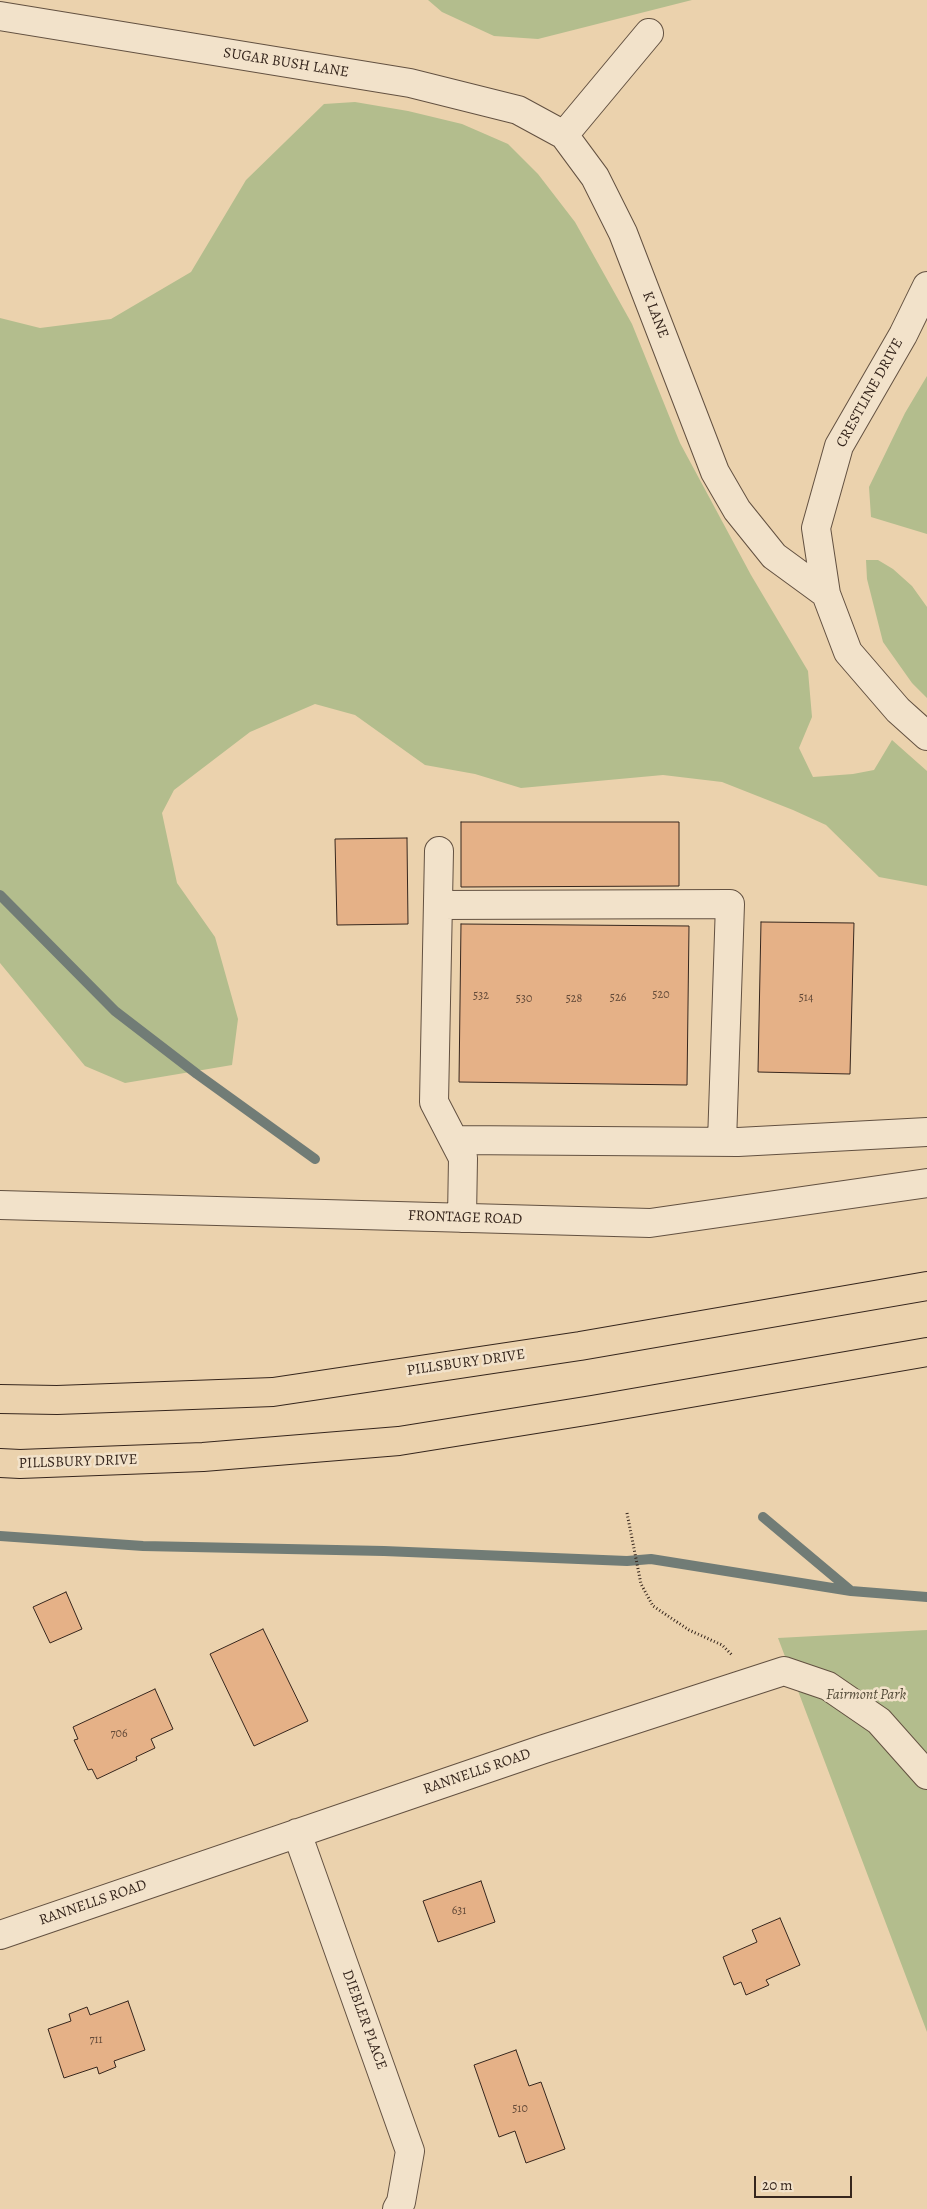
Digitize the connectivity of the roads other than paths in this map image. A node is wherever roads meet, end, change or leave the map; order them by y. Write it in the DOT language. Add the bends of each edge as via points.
graph roads {
  1 [pos="0,16"];
  2 [pos="649,33"];
  3 [pos="564,134"];
  4 [pos="927,286"];
  5 [pos="826,594"];
  6 [pos="927,736"];
  7 [pos="439,851"];
  8 [pos="438,905"];
  9 [pos="927,1132"];
  10 [pos="454,1140"];
  11 [pos="722,1142"];
  12 [pos="927,1183"];
  13 [pos="0,1205"];
  14 [pos="462,1218"];
  15 [pos="927,1286"];
  16 [pos="927,1352"];
  17 [pos="0,1399"];
  18 [pos="0,1463"];
  19 [pos="927,1775"];
  20 [pos="297,1833"];
  21 [pos="0,1935"];
  22 [pos="397,2209"];
  1 -- 3 [label="street, SUGAR BUSH LANE" via="410,83 518,110"];
  2 -- 3 [label="street"];
  3 -- 5 [label="street, K LANE" via="595,177 623,233 715,472 737,510 774,556"];
  4 -- 5 [label="street, CRESTLINE DRIVE" via="903,335 839,446 816,528"];
  5 -- 6 [label="street, CRESTLINE DRIVE" via="848,652 898,710"];
  7 -- 8 [label="street"];
  8 -- 10 [label="street" via="434,1102"];
  8 -- 11 [label="street" via="730,904"];
  9 -- 11 [label="street"];
  10 -- 11 [label="street"];
  10 -- 14 [label="street" via="463,1158"];
  12 -- 14 [label="street, FRONTAGE ROAD" via="650,1223"];
  13 -- 14 [label="street, FRONTAGE ROAD"];
  15 -- 17 [label="highway, PILLSBURY DRIVE" via="580,1346 273,1392"];
  16 -- 18 [label="highway, PILLSBURY DRIVE" via="399,1441 203,1457"];
  19 -- 20 [label="street, RANNELLS ROAD" via="879,1721 828,1686 784,1671 544,1748"];
  20 -- 21 [label="street, RANNELLS ROAD"];
  20 -- 22 [label="street, DIEBLER PLACE" via="410,2151"];
}
